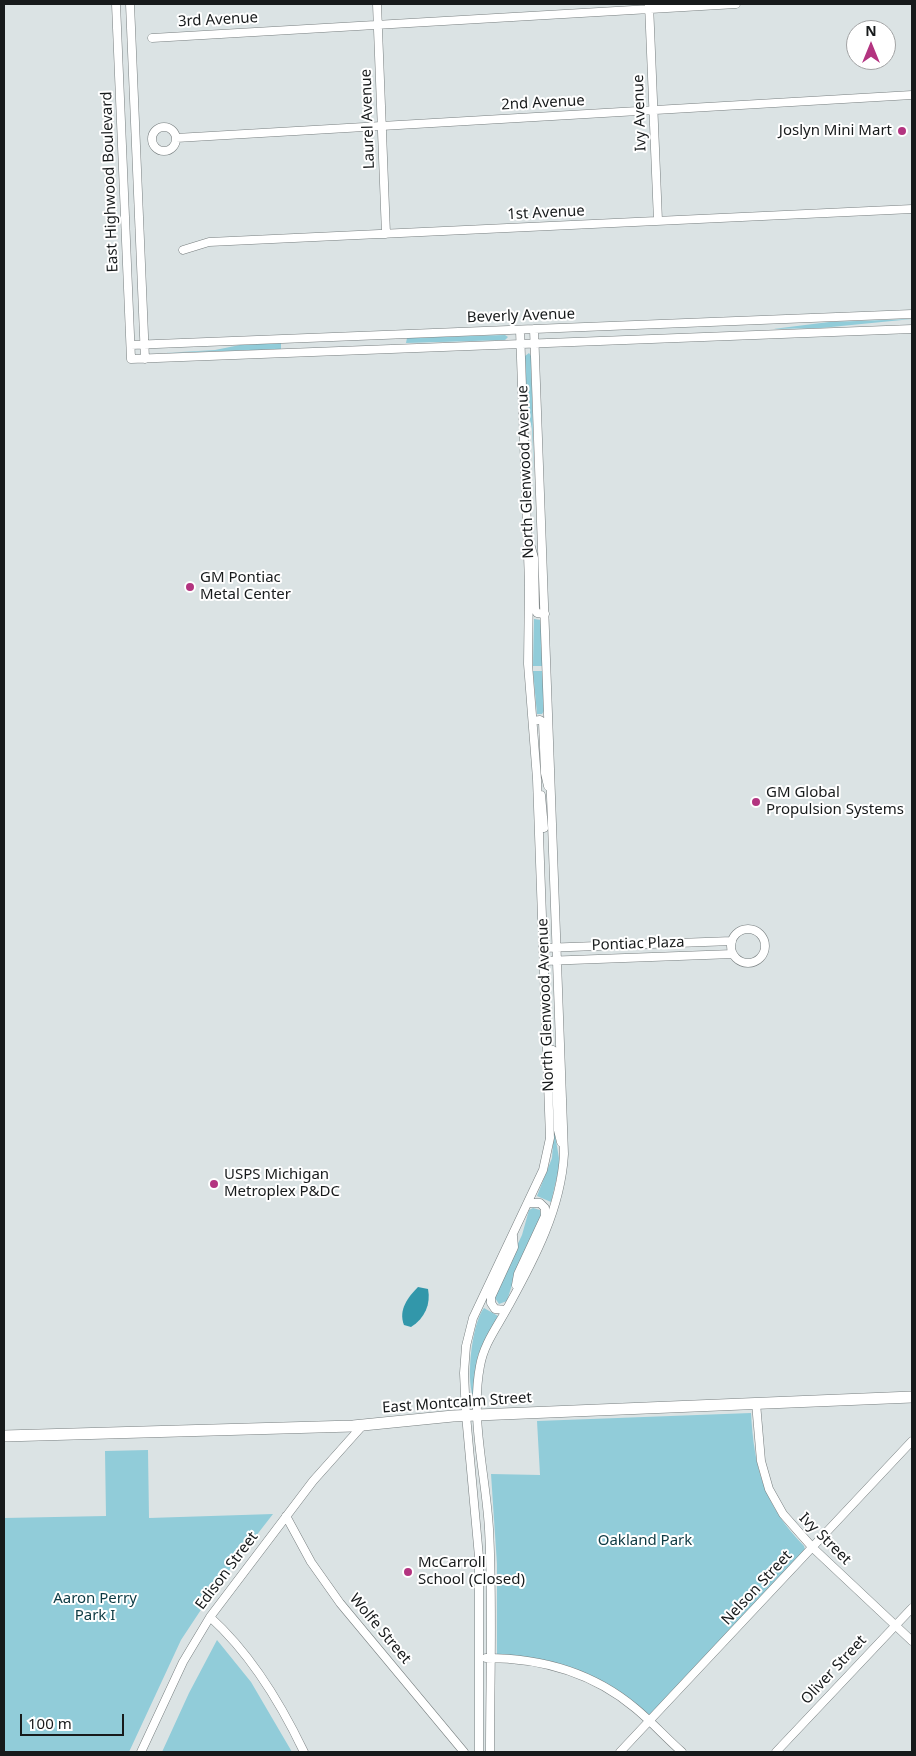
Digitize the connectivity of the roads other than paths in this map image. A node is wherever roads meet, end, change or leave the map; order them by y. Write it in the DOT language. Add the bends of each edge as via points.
graph roads {
  1 [pos="116,4"];
  2 [pos="130,4"];
  3 [pos="377,4"];
  4 [pos="736,4"];
  5 [pos="649,6"];
  6 [pos="378,25"];
  7 [pos="152,38"];
  8 [pos="912,95"];
  9 [pos="653,110"];
  10 [pos="382,126"];
  11 [pos="176,138"];
  12 [pos="912,209"];
  13 [pos="658,221"];
  14 [pos="386,234"];
  15 [pos="183,250"];
  16 [pos="912,314"];
  17 [pos="534,329"];
  18 [pos="912,329"];
  19 [pos="520,330"];
  20 [pos="534,343"];
  21 [pos="520,344"];
  22 [pos="131,345"];
  23 [pos="145,345"];
  24 [pos="131,359"];
  25 [pos="145,359"];
  26 [pos="528,533"];
  27 [pos="545,614"];
  28 [pos="533,721"];
  29 [pos="537,779"];
  30 [pos="552,800"];
  31 [pos="554,855"];
  32 [pos="732,941"];
  33 [pos="557,947"];
  34 [pos="543,948"];
  35 [pos="733,954"];
  36 [pos="558,960"];
  37 [pos="544,961"];
  38 [pos="547,1049"];
  39 [pos="564,1154"];
  40 [pos="528,1204"];
  41 [pos="512,1234"];
  42 [pos="512,1299"];
  43 [pos="506,1310"];
  44 [pos="912,1397"];
  45 [pos="756,1403"];
  46 [pos="472,1415"];
  47 [pos="363,1425"];
  48 [pos="4,1436"];
  49 [pos="912,1441"];
  50 [pos="286,1516"];
  51 [pos="813,1548"];
  52 [pos="912,1608"];
  53 [pos="210,1617"];
  54 [pos="895,1624"];
  55 [pos="912,1640"];
  56 [pos="480,1658"];
  57 [pos="490,1658"];
  58 [pos="650,1722"];
  59 [pos="141,1752"];
  60 [pos="304,1752"];
  61 [pos="464,1752"];
  62 [pos="479,1752"];
  63 [pos="490,1752"];
  64 [pos="620,1752"];
  65 [pos="682,1752"];
  66 [pos="776,1752"];
  1 -- 22 [label="street, East Highwood Boulevard"];
  2 -- 23 [label="street, East Highwood Boulevard"];
  3 -- 6 [label="street, Laurel Avenue"];
  4 -- 5 [label="street, 3rd Avenue"];
  5 -- 6 [label="street, 3rd Avenue"];
  5 -- 9 [label="street, Ivy Avenue"];
  6 -- 7 [label="street, 3rd Avenue"];
  6 -- 10 [label="street, Laurel Avenue"];
  8 -- 9 [label="street, 2nd Avenue"];
  9 -- 10 [label="street, 2nd Avenue"];
  9 -- 13 [label="street, Ivy Avenue"];
  10 -- 11 [label="street, 2nd Avenue"];
  10 -- 14 [label="street, Laurel Avenue"];
  12 -- 13 [label="street, 1st Avenue"];
  13 -- 14 [label="street, 1st Avenue"];
  14 -- 15 [label="street, 1st Avenue" via="209,242"];
  16 -- 17 [label="street, Beverly Avenue"];
  17 -- 19 [label="street, Beverly Avenue"];
  17 -- 20 [label="street, North Glenwood Avenue"];
  18 -- 20 [label="street, Beverly Avenue"];
  19 -- 21 [label="street, North Glenwood Avenue"];
  19 -- 23 [label="street, Beverly Avenue"];
  20 -- 21 [label="street, Beverly Avenue"];
  20 -- 27 [label="street, North Glenwood Avenue"];
  21 -- 25 [label="street, Beverly Avenue"];
  21 -- 26 [label="street, North Glenwood Avenue"];
  22 -- 23 [label="street, Beverly Avenue"];
  22 -- 24 [label="street, East Highwood Boulevard"];
  23 -- 25 [label="street, East Highwood Boulevard"];
  24 -- 25 [label="street, Beverly Avenue"];
  26 -- 27 [label="street, North Glenwood Avenue" via="534,558 535,611"];
  26 -- 28 [label="street, North Glenwood Avenue" via="528,654"];
  27 -- 30 [label="street, North Glenwood Avenue"];
  28 -- 29 [label="street, North Glenwood Avenue"];
  28 -- 30 [label="street, North Glenwood Avenue" via="543,722 545,773"];
  29 -- 31 [label="street, North Glenwood Avenue" via="543,804 544,850 547,855"];
  29 -- 34 [label="street, North Glenwood Avenue"];
  30 -- 31 [label="street, North Glenwood Avenue"];
  31 -- 33 [label="street, North Glenwood Avenue"];
  32 -- 33 [label="street, Pontiac Plaza"];
  32 -- 35 [label="street"];
  32 -- 35 [label="street" via="742,930 752,930 763,937 765,946 763,955 752,963 742,962"];
  33 -- 34 [label="street, Pontiac Plaza"];
  33 -- 36 [label="street, North Glenwood Avenue"];
  34 -- 37 [label="street, North Glenwood Avenue"];
  35 -- 36 [label="street, Pontiac Plaza"];
  36 -- 37 [label="street, Pontiac Plaza"];
  36 -- 39 [label="street, North Glenwood Avenue"];
  37 -- 38 [label="street, North Glenwood Avenue"];
  38 -- 39 [label="street, North Glenwood Avenue" via="555,1054 558,1130"];
  38 -- 40 [label="street, North Glenwood Avenue" via="549,1147"];
  39 -- 42 [label="street, North Glenwood Avenue" via="556,1205"];
  40 -- 41 [label="street, North Glenwood Avenue"];
  40 -- 42 [label="street, North Glenwood Avenue" via="540,1203 545,1216 518,1274"];
  41 -- 43 [label="street, North Glenwood Avenue" via="514,1247 490,1297 495,1309"];
  41 -- 46 [label="street, North Glenwood Avenue" via="468,1334 464,1366"];
  42 -- 43 [label="street, North Glenwood Avenue"];
  43 -- 46 [label="street, North Glenwood Avenue" via="482,1355"];
  44 -- 45 [label="main road, East Montcalm Street"];
  45 -- 46 [label="main road, East Montcalm Street"];
  45 -- 51 [label="street, Ivy Street" via="759,1451 767,1482 786,1518"];
  46 -- 47 [label="main road, East Montcalm Street"];
  46 -- 56 [label="street, North Glenwood Avenue"];
  46 -- 57 [label="street, North Glenwood Avenue" via="490,1548"];
  47 -- 48 [label="main road, East Montcalm Street"];
  47 -- 50 [label="street, Edison Street" via="321,1470"];
  49 -- 51 [label="street, Nelson Street"];
  50 -- 53 [label="street, Edison Street"];
  50 -- 61 [label="street, Wolfe Street" via="311,1562 340,1603"];
  51 -- 54 [label="street, Ivy Street"];
  51 -- 58 [label="street, Nelson Street"];
  52 -- 54 [label="street, Oliver Street"];
  53 -- 59 [label="street, Edison Street" via="183,1662"];
  53 -- 60 [label="street" via="256,1671"];
  54 -- 55 [label="street, Ivy Street"];
  54 -- 66 [label="street, Oliver Street"];
  56 -- 57 [label="street"];
  56 -- 62 [label="street, North Glenwood Avenue"];
  57 -- 58 [label="street" via="536,1662 576,1673 616,1694"];
  57 -- 63 [label="street, North Glenwood Avenue"];
  58 -- 64 [label="street, Nelson Street"];
  58 -- 65 [label="street"];
}
